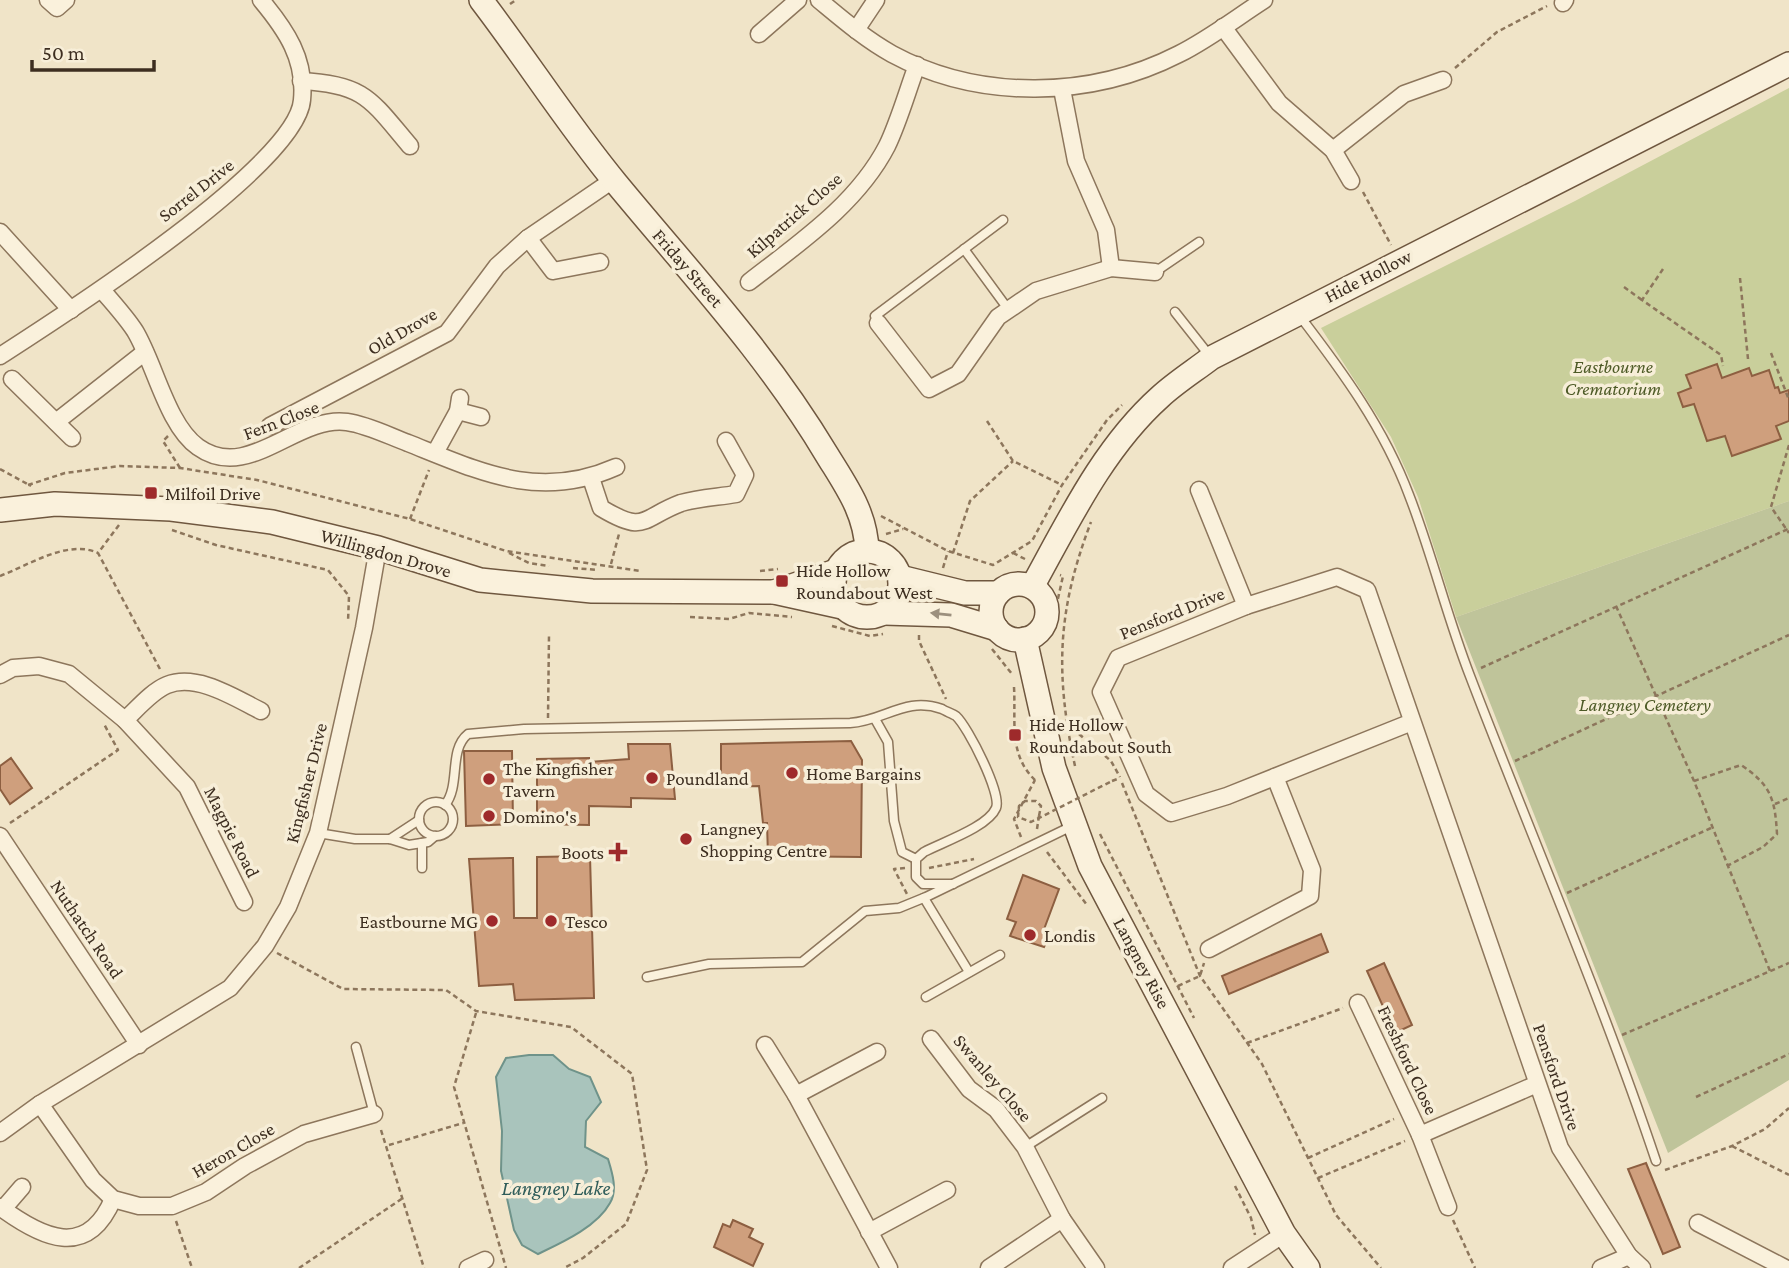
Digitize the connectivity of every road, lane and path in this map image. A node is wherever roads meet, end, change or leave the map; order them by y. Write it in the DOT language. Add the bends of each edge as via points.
graph roads {
  1 [pos="48,0"];
  2 [pos="66,0"];
  3 [pos="261,0"];
  4 [pos="481,0"];
  5 [pos="798,0"];
  6 [pos="819,0"];
  7 [pos="876,0"];
  8 [pos="1265,0"];
  9 [pos="1564,1"];
  10 [pos="1223,27"];
  11 [pos="856,30"];
  12 [pos="759,34"];
  13 [pos="1789,64"];
  14 [pos="917,65"];
  15 [pos="1443,80"];
  16 [pos="301,81"];
  17 [pos="1062,89"];
  18 [pos="410,146"];
  19 [pos="1333,150"];
  20 [pos="614,180"];
  21 [pos="1350,181"];
  22 [pos="1003,220"];
  23 [pos="0,232"];
  24 [pos="528,238"];
  25 [pos="1199,242"];
  26 [pos="964,249"];
  27 [pos="1399,261"];
  28 [pos="600,262"];
  29 [pos="1111,268"];
  30 [pos="1663,269"];
  31 [pos="1155,272"];
  32 [pos="1740,278"];
  33 [pos="750,282"];
  34 [pos="1624,287"];
  35 [pos="102,289"];
  36 [pos="1642,300"];
  37 [pos="1008,309"];
  38 [pos="71,310"];
  39 [pos="1175,312"];
  40 [pos="1297,312"];
  41 [pos="878,323"];
  42 [pos="145,352"];
  43 [pos="1771,353"];
  44 [pos="0,356"];
  45 [pos="1211,358"];
  46 [pos="1748,359"];
  47 [pos="1723,366"];
  48 [pos="12,379"];
  49 [pos="1789,400"];
  50 [pos="1124,404"];
  51 [pos="481,416"];
  52 [pos="987,421"];
  53 [pos="56,422"];
  54 [pos="178,426"];
  55 [pos="270,426"];
  56 [pos="72,438"];
  57 [pos="726,441"];
  58 [pos="1789,445"];
  59 [pos="436,453"];
  60 [pos="1013,461"];
  61 [pos="616,467"];
  62 [pos="180,468"];
  63 [pos="591,478"];
  64 [pos="27,485"];
  65 [pos="1062,485"];
  66 [pos="1199,490"];
  67 [pos="0,510"];
  68 [pos="1095,513"];
  69 [pos="410,519"];
  70 [pos="622,521"];
  71 [pos="121,523"];
  72 [pos="161,528"];
  73 [pos="903,529"];
  74 [pos="1788,531"];
  75 [pos="865,536"];
  76 [pos="378,548"];
  77 [pos="506,551"];
  78 [pos="953,552"];
  79 [pos="98,553"];
  80 [pos="611,565"];
  81 [pos="557,567"];
  82 [pos="571,568"];
  83 [pos="778,569"];
  84 [pos="639,571"];
  85 [pos="836,571"];
  86 [pos="753,572"];
  87 [pos="651,574"];
  88 [pos="0,576"];
  89 [pos="900,577"];
  90 [pos="1032,587"];
  91 [pos="774,592"];
  92 [pos="998,593"];
  93 [pos="1246,606"];
  94 [pos="1616,606"];
  95 [pos="836,616"];
  96 [pos="690,617"];
  97 [pos="797,618"];
  98 [pos="888,622"];
  99 [pos="347,623"];
  100 [pos="920,628"];
  101 [pos="549,635"];
  102 [pos="1789,635"];
  103 [pos="992,636"];
  104 [pos="1025,639"];
  105 [pos="1469,674"];
  106 [pos="0,675"];
  107 [pos="168,685"];
  108 [pos="1656,695"];
  109 [pos="261,711"];
  110 [pos="947,712"];
  111 [pos="121,717"];
  112 [pos="548,718"];
  113 [pos="875,719"];
  114 [pos="1412,722"];
  115 [pos="1066,723"];
  116 [pos="1506,765"];
  117 [pos="1076,769"];
  118 [pos="1275,777"];
  119 [pos="1112,781"];
  120 [pos="1694,781"];
  121 [pos="1083,793"];
  122 [pos="1789,798"];
  123 [pos="1775,804"];
  124 [pos="445,805"];
  125 [pos="1088,805"];
  126 [pos="419,820"];
  127 [pos="1074,825"];
  128 [pos="1712,828"];
  129 [pos="1098,829"];
  130 [pos="0,830"];
  131 [pos="318,833"];
  132 [pos="1037,833"];
  133 [pos="1029,835"];
  134 [pos="0,836"];
  135 [pos="435,836"];
  136 [pos="1022,838"];
  137 [pos="390,839"];
  138 [pos="422,843"];
  139 [pos="1040,843"];
  140 [pos="1015,844"];
  141 [pos="983,856"];
  142 [pos="915,863"];
  143 [pos="1727,866"];
  144 [pos="422,868"];
  145 [pos="953,884"];
  146 [pos="924,898"];
  147 [pos="1558,898"];
  148 [pos="244,902"];
  149 [pos="912,902"];
  150 [pos="1094,914"];
  151 [pos="265,946"];
  152 [pos="1209,949"];
  153 [pos="1000,955"];
  154 [pos="1789,963"];
  155 [pos="1770,971"];
  156 [pos="969,972"];
  157 [pos="1200,976"];
  158 [pos="647,977"];
  159 [pos="1178,986"];
  160 [pos="926,996"];
  161 [pos="1358,1003"];
  162 [pos="476,1012"];
  163 [pos="1199,1028"];
  164 [pos="1615,1038"];
  165 [pos="931,1039"];
  166 [pos="1247,1043"];
  167 [pos="139,1045"];
  168 [pos="765,1045"];
  169 [pos="355,1047"];
  170 [pos="877,1052"];
  171 [pos="1789,1054"];
  172 [pos="1538,1084"];
  173 [pos="796,1095"];
  174 [pos="1696,1097"];
  175 [pos="1102,1098"];
  176 [pos="40,1104"];
  177 [pos="1789,1108"];
  178 [pos="1409,1112"];
  179 [pos="373,1114"];
  180 [pos="463,1123"];
  181 [pos="0,1133"];
  182 [pos="1420,1135"];
  183 [pos="387,1145"];
  184 [pos="1732,1146"];
  185 [pos="1025,1147"];
  186 [pos="1308,1158"];
  187 [pos="1656,1161"];
  188 [pos="1789,1175"];
  189 [pos="1318,1178"];
  190 [pos="1234,1184"];
  191 [pos="22,1188"];
  192 [pos="947,1190"];
  193 [pos="403,1198"];
  194 [pos="113,1199"];
  195 [pos="172,1206"];
  196 [pos="1448,1207"];
  197 [pos="1,1208"];
  198 [pos="1062,1219"];
  199 [pos="1698,1223"];
  200 [pos="869,1232"];
  201 [pos="1284,1234"];
  202 [pos="1258,1251"];
  203 [pos="1629,1256"];
  204 [pos="485,1260"];
  205 [pos="192,1268"];
  206 [pos="299,1268"];
  207 [pos="424,1268"];
  208 [pos="468,1268"];
  209 [pos="506,1268"];
  210 [pos="564,1268"];
  211 [pos="888,1268"];
  212 [pos="989,1268"];
  213 [pos="1096,1268"];
  214 [pos="1232,1268"];
  215 [pos="1308,1268"];
  216 [pos="1381,1268"];
  217 [pos="1475,1268"];
  218 [pos="1601,1268"];
  219 [pos="1642,1268"];
  220 [pos="1785,1268"];
  1 -- 2 [label="street" via="57,8"];
  3 -- 16 [label="street, Sorrel Drive" via="288,32"];
  4 -- 20 [label="main road, Friday Street"];
  5 -- 12 [label="street"];
  6 -- 11 [label="street"];
  7 -- 11 [label="street"];
  8 -- 10 [label="street"];
  9 -- 15 [label="path" via="1540,8 1497,32"];
  10 -- 17 [label="street" via="1179,54 1141,69 1109,81"];
  10 -- 19 [label="street" via="1279,103"];
  11 -- 14 [label="street"];
  13 -- 27 [label="main road, Hide Hollow"];
  14 -- 17 [label="street" via="952,77 1010,87"];
  14 -- 33 [label="street, Kilpatrick Close" via="887,146 853,195"];
  15 -- 19 [label="street" via="1404,94"];
  16 -- 18 [label="street" via="335,82 369,97"];
  16 -- 35 [label="street, Sorrel Drive" via="302,103 282,143 248,177"];
  17 -- 29 [label="street" via="1076,161 1106,230"];
  19 -- 21 [label="street"];
  20 -- 24 [label="street, Old Drove"];
  20 -- 75 [label="main road, Friday Street" via="793,397"];
  21 -- 27 [label="path" via="1360,184"];
  22 -- 26 [label="lane"];
  23 -- 38 [label="street"];
  24 -- 28 [label="street" via="553,271"];
  24 -- 55 [label="street, Old Drove" via="497,266 447,333"];
  25 -- 31 [label="lane"];
  26 -- 37 [label="lane"];
  26 -- 41 [label="lane" via="875,316"];
  27 -- 40 [label="main road, Hide Hollow"];
  29 -- 31 [label="street"];
  29 -- 37 [label="street" via="1037,291"];
  30 -- 36 [label="path"];
  32 -- 46 [label="path"];
  34 -- 36 [label="path"];
  35 -- 38 [label="street, Sorrel Drive"];
  35 -- 42 [label="street, Fern Close"];
  36 -- 47 [label="path" via="1721,355"];
  37 -- 41 [label="street" via="958,374 929,389"];
  38 -- 44 [label="street, Sorrel Drive"];
  39 -- 45 [label="lane"];
  40 -- 45 [label="main road, Hide Hollow"];
  40 -- 105 [label="lane" via="1388,446"];
  42 -- 53 [label="street"];
  42 -- 54 [label="street, Fern Close"];
  43 -- 49 [label="path"];
  45 -- 90 [label="main road, Hide Hollow" via="1160,397 1119,442 1083,495"];
  48 -- 53 [label="street"];
  50 -- 65 [label="path" via="1107,419"];
  51 -- 59 [label="street" via="459,405"];
  52 -- 60 [label="path"];
  53 -- 56 [label="street"];
  54 -- 59 [label="street, Fern Close" via="197,447 218,457 247,456 324,422 348,422"];
  54 -- 62 [label="path" via="163,441"];
  57 -- 70 [label="street" via="745,475 736,494 681,503 644,523"];
  58 -- 74 [label="path" via="1771,507"];
  59 -- 63 [label="street, Fern Close" via="517,482 563,484"];
  59 -- 69 [label="path"];
  60 -- 65 [label="path"];
  60 -- 78 [label="path" via="970,501"];
  61 -- 63 [label="street, Fern Close"];
  62 -- 64 [label="path" via="120,466 65,473"];
  62 -- 69 [label="path" via="257,481"];
  63 -- 70 [label="street" via="601,508"];
  65 -- 78 [label="path" via="1032,541 993,565"];
  66 -- 93 [label="street"];
  67 -- 76 [label="main road, Willingdon Drove" via="55,504 171,509 272,522"];
  68 -- 115 [label="path" via="1073,571 1061,632"];
  69 -- 77 [label="path"];
  70 -- 80 [label="path"];
  71 -- 79 [label="path"];
  72 -- 99 [label="path" via="328,570 349,596"];
  73 -- 75 [label="path"];
  73 -- 75 [label="path" via="885,515"];
  73 -- 78 [label="path"];
  74 -- 94 [label="path"];
  75 -- 85 [label="main road, Willingdon Drove"];
  75 -- 89 [label="main road" via="891,561"];
  76 -- 91 [label="main road, Willingdon Drove" via="480,580 592,591"];
  76 -- 131 [label="street, Kingfisher Drive"];
  77 -- 80 [label="path"];
  77 -- 81 [label="path" via="528,563"];
  79 -- 88 [label="path" via="86,547 71,549"];
  79 -- 107 [label="path"];
  80 -- 84 [label="path"];
  82 -- 84 [label="path"];
  83 -- 86 [label="path"];
  84 -- 87 [label="path"];
  85 -- 91 [label="main road, Willingdon Drove"];
  85 -- 95 [label="main road"];
  89 -- 92 [label="main road" via="965,593"];
  89 -- 98 [label="main road"];
  90 -- 92 [label="main road" via="1014,584"];
  90 -- 104 [label="main road" via="1045,602 1045,621"];
  91 -- 95 [label="main road, Willingdon Drove"];
  92 -- 103 [label="main road" via="991,611"];
  93 -- 114 [label="street, Pensford Drive" via="1337,577 1367,590"];
  93 -- 118 [label="street, Pensford Drive" via="1118,658 1101,692 1146,794 1171,813"];
  94 -- 105 [label="path"];
  94 -- 108 [label="path"];
  95 -- 98 [label="main road, Willingdon Drove"];
  95 -- 98 [label="path" via="870,636"];
  96 -- 97 [label="path" via="729,619 749,614"];
  103 -- 98 [label="main road, Willingdon Drove, one-way" via="951,615"];
  100 -- 110 [label="path" via="919,641 945,695"];
  101 -- 112 [label="path"];
  102 -- 108 [label="path"];
  103 -- 104 [label="main road"];
  103 -- 136 [label="path" via="1014,676 1013,724 1019,763 1035,780 1014,819"];
  104 -- 127 [label="main road, Langney Rise" via="1054,768"];
  105 -- 116 [label="lane"];
  106 -- 111 [label="street, Magpie Road" via="13,668 40,666 69,674"];
  107 -- 109 [label="street" via="191,682"];
  107 -- 111 [label="street"];
  108 -- 116 [label="path"];
  108 -- 120 [label="path"];
  110 -- 113 [label="lane" via="908,705"];
  110 -- 142 [label="lane" via="956,716 993,781 997,807 986,821 924,852"];
  111 -- 130 [label="path" via="102,726 118,750"];
  111 -- 148 [label="street, Magpie Road" via="187,787"];
  113 -- 124 [label="lane" via="468,734 458,745 454,794"];
  113 -- 142 [label="lane" via="888,742 894,821 902,852"];
  114 -- 118 [label="street, Pensford Drive"];
  114 -- 172 [label="street, Pensford Drive"];
  115 -- 117 [label="path"];
  115 -- 157 [label="path" via="1111,761"];
  116 -- 147 [label="lane"];
  118 -- 152 [label="street" via="1312,870 1310,896"];
  119 -- 132 [label="path, bridge" via="1031,822 1018,817 1025,801 1041,806 1039,816"];
  120 -- 123 [label="path" via="1741,765 1760,778"];
  120 -- 128 [label="path"];
  121 -- 125 [label="path"];
  122 -- 123 [label="path"];
  123 -- 143 [label="path" via="1777,834"];
  124 -- 126 [label="lane" via="430,803 421,810"];
  124 -- 135 [label="lane" via="452,813 452,824"];
  126 -- 135 [label="lane" via="425,832"];
  126 -- 137 [label="lane"];
  127 -- 139 [label="lane"];
  127 -- 201 [label="main road, Langney Rise" via="1090,866"];
  128 -- 143 [label="path"];
  128 -- 147 [label="path"];
  129 -- 159 [label="path"];
  131 -- 137 [label="lane"];
  131 -- 151 [label="street, Kingfisher Drive" via="288,907"];
  133 -- 136 [label="path"];
  134 -- 167 [label="street, Nuthatch Road"];
  135 -- 138 [label="lane"];
  136 -- 139 [label="path"];
  136 -- 140 [label="path"];
  137 -- 138 [label="lane" via="409,845"];
  138 -- 144 [label="lane"];
  139 -- 145 [label="lane"];
  139 -- 150 [label="path"];
  141 -- 142 [label="path" via="932,869"];
  142 -- 145 [label="lane" via="916,877 923,884"];
  142 -- 149 [label="path" via="894,869"];
  143 -- 155 [label="path"];
  145 -- 146 [label="lane"];
  146 -- 149 [label="lane"];
  146 -- 156 [label="lane"];
  147 -- 164 [label="lane"];
  149 -- 158 [label="lane" via="865,911 802,962 709,964"];
  151 -- 162 [label="path" via="344,989 446,990"];
  151 -- 167 [label="street, Kingfisher Drive" via="230,988"];
  152 -- 157 [label="path"];
  153 -- 156 [label="lane"];
  154 -- 155 [label="path"];
  155 -- 164 [label="path"];
  156 -- 160 [label="lane"];
  157 -- 159 [label="path"];
  157 -- 166 [label="path"];
  159 -- 163 [label="path"];
  161 -- 166 [label="path"];
  161 -- 178 [label="street, Freshford Close"];
  162 -- 180 [label="path" via="454,1087"];
  162 -- 210 [label="path" via="571,1027 632,1074 647,1170 626,1224"];
  164 -- 187 [label="lane"];
  165 -- 185 [label="street, Swanley Close" via="969,1089 996,1109"];
  166 -- 186 [label="path"];
  167 -- 176 [label="street, Kingfisher Drive"];
  168 -- 173 [label="street"];
  169 -- 179 [label="lane"];
  170 -- 173 [label="street"];
  171 -- 174 [label="path"];
  172 -- 182 [label="street, Freshford Close"];
  172 -- 203 [label="street, Pensford Drive" via="1560,1149"];
  173 -- 200 [label="street"];
  175 -- 185 [label="lane"];
  176 -- 181 [label="street, Kingfisher Drive"];
  176 -- 194 [label="street" via="93,1180"];
  177 -- 184 [label="path" via="1765,1129"];
  178 -- 182 [label="street, Freshford Close"];
  178 -- 186 [label="path"];
  179 -- 183 [label="path"];
  179 -- 195 [label="street, Heron Close" via="304,1134 206,1192"];
  180 -- 183 [label="path"];
  180 -- 209 [label="path"];
  182 -- 189 [label="path"];
  182 -- 196 [label="street, Freshford Close"];
  183 -- 193 [label="path"];
  184 -- 187 [label="path" via="1665,1170"];
  184 -- 188 [label="path"];
  185 -- 198 [label="street, Swanley Close"];
  186 -- 189 [label="path"];
  189 -- 216 [label="path" via="1336,1215"];
  190 -- 202 [label="path" via="1251,1218"];
  191 -- 197 [label="street"];
  192 -- 200 [label="street"];
  193 -- 206 [label="path"];
  193 -- 207 [label="path"];
  194 -- 195 [label="street, Heron Close" via="139,1206"];
  194 -- 197 [label="street" via="105,1218 90,1233 69,1239 43,1234"];
  195 -- 205 [label="path"];
  196 -- 217 [label="path"];
  198 -- 212 [label="street"];
  198 -- 213 [label="street, Swanley Close"];
  199 -- 220 [label="street"];
  200 -- 211 [label="street"];
  201 -- 202 [label="street"];
  201 -- 215 [label="main road, Langney Rise"];
  202 -- 214 [label="street"];
  203 -- 218 [label="street"];
  203 -- 219 [label="street, Pensford Drive"];
  204 -- 208 [label="street"];
}
